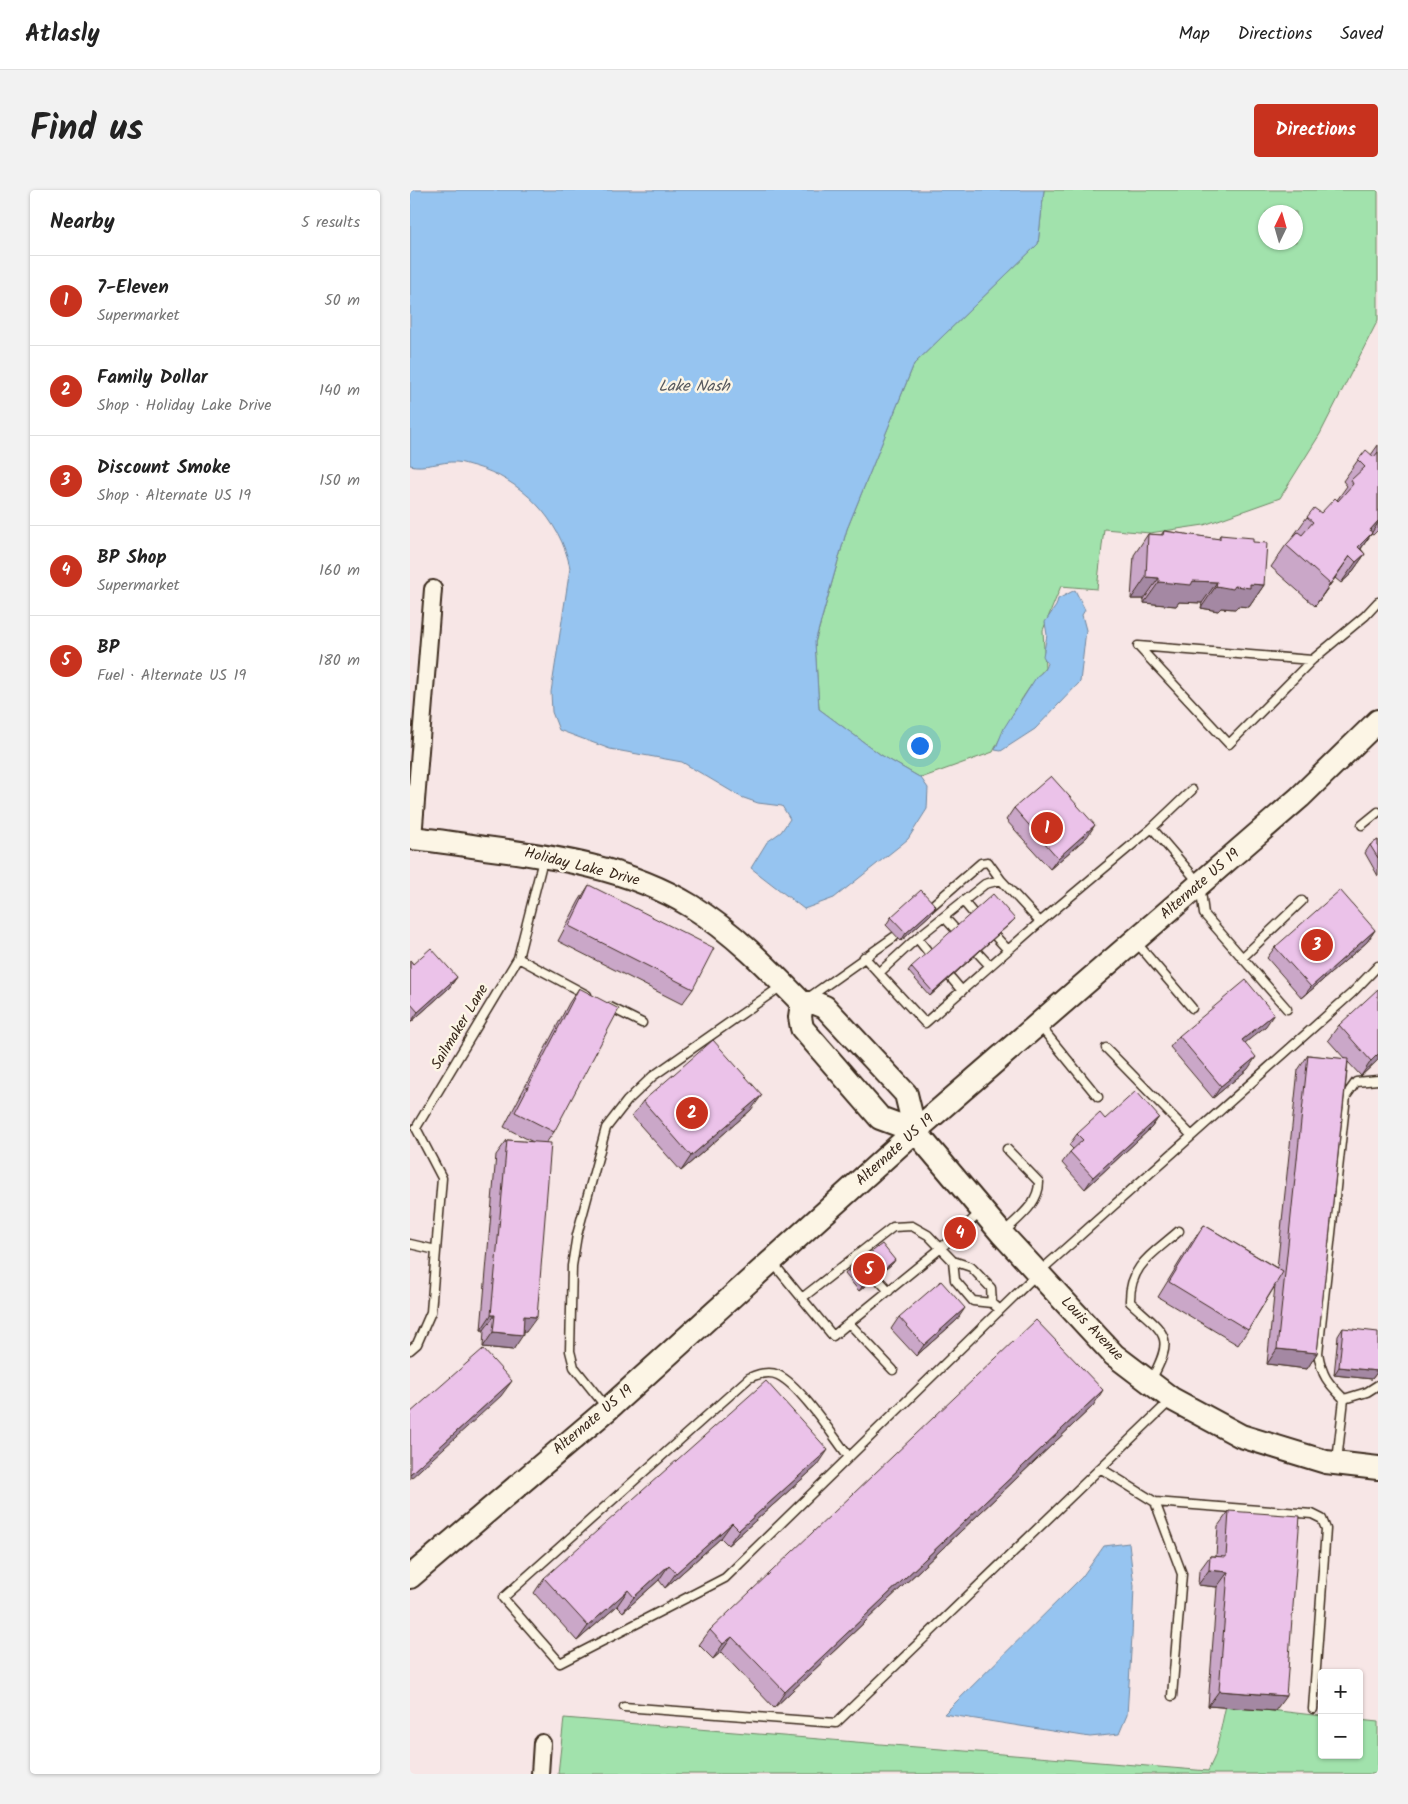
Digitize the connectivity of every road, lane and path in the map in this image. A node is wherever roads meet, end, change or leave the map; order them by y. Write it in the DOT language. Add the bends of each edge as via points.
graph roads {
  1 [pos="434,589"];
  2 [pos="1378,602"];
  3 [pos="1312,660"];
  4 [pos="1378,721"];
  5 [pos="1192,790"];
  6 [pos="1378,812"];
  7 [pos="1362,825"];
  8 [pos="1152,828"];
  9 [pos="412,838"];
  10 [pos="544,856"];
  11 [pos="1001,880"];
  12 [pos="1200,884"];
  13 [pos="1302,900"];
  14 [pos="963,902"];
  15 [pos="927,910"];
  16 [pos="974,913"];
  17 [pos="944,918"];
  18 [pos="1040,922"];
  19 [pos="955,930"];
  20 [pos="894,937"];
  21 [pos="996,937"];
  22 [pos="917,938"];
  23 [pos="1135,941"];
  24 [pos="1008,950"];
  25 [pos="929,953"];
  26 [pos="978,953"];
  27 [pos="864,956"];
  28 [pos="518,958"];
  29 [pos="1242,958"];
  30 [pos="990,966"];
  31 [pos="1378,966"];
  32 [pos="879,973"];
  33 [pos="951,978"];
  34 [pos="784,984"];
  35 [pos="962,991"];
  36 [pos="592,997"];
  37 [pos="600,1002"];
  38 [pos="802,1003"];
  39 [pos="1192,1008"];
  40 [pos="1287,1010"];
  41 [pos="642,1023"];
  42 [pos="1039,1024"];
  43 [pos="1106,1048"];
  44 [pos="1376,1078"];
  45 [pos="1098,1097"];
  46 [pos="413,1128"];
  47 [pos="915,1131"];
  48 [pos="1191,1135"];
  49 [pos="1007,1149"];
  50 [pos="983,1210"];
  51 [pos="1179,1231"];
  52 [pos="1002,1234"];
  53 [pos="410,1244"];
  54 [pos="942,1248"];
  55 [pos="436,1250"];
  56 [pos="953,1261"];
  57 [pos="772,1262"];
  58 [pos="1038,1273"];
  59 [pos="876,1277"];
  60 [pos="889,1291"];
  61 [pos="802,1298"];
  62 [pos="992,1303"];
  63 [pos="1000,1310"];
  64 [pos="849,1323"];
  65 [pos="410,1350"];
  66 [pos="893,1370"];
  67 [pos="1150,1382"];
  68 [pos="1378,1385"];
  69 [pos="1172,1399"];
  70 [pos="1344,1399"];
  71 [pos="608,1409"];
  72 [pos="849,1456"];
  73 [pos="1337,1464"];
  74 [pos="1100,1468"];
  75 [pos="1378,1468"];
  76 [pos="1155,1502"];
  77 [pos="410,1577"];
  78 [pos="1172,1696"];
  79 [pos="624,1707"];
  80 [pos="1314,1709"];
  81 [pos="542,1743"];
  82 [pos="540,1774"];
  1 -- 9 [label="street"];
  2 -- 3 [label="lane"];
  3 -- 3 [label="lane" via="1229,744 1138,646 1225,653"];
  4 -- 12 [label="street, Alternate US 19" via="1300,797"];
  5 -- 8 [label="lane"];
  6 -- 7 [label="lane"];
  8 -- 12 [label="lane"];
  8 -- 18 [label="lane"];
  9 -- 10 [label="street, Holiday Lake Drive"];
  10 -- 28 [label="lane, Sailmaker Lane"];
  10 -- 34 [label="street, Holiday Lake Drive" via="610,871 659,889 691,906 736,938"];
  11 -- 14 [label="lane" via="985,884"];
  11 -- 15 [label="lane" via="988,862 981,864"];
  11 -- 18 [label="lane"];
  12 -- 23 [label="street, Alternate US 19"];
  12 -- 29 [label="lane" via="1204,914"];
  13 -- 29 [label="lane"];
  14 -- 16 [label="lane"];
  14 -- 17 [label="lane"];
  17 -- 19 [label="lane"];
  17 -- 22 [label="lane"];
  18 -- 24 [label="lane"];
  20 -- 27 [label="lane"];
  21 -- 24 [label="lane"];
  22 -- 25 [label="lane"];
  22 -- 32 [label="lane"];
  23 -- 39 [label="lane"];
  23 -- 42 [label="street, Alternate US 19"];
  24 -- 30 [label="lane"];
  26 -- 30 [label="lane"];
  27 -- 32 [label="lane"];
  27 -- 38 [label="lane"];
  28 -- 36 [label="lane"];
  28 -- 46 [label="lane, Sailmaker Lane"];
  29 -- 40 [label="lane"];
  30 -- 35 [label="lane"];
  31 -- 48 [label="lane" via="1352,993"];
  32 -- 35 [label="lane" via="925,1023"];
  33 -- 35 [label="lane"];
  34 -- 38 [label="street, Holiday Lake Drive"];
  34 -- 71 [label="lane" via="654,1076 606,1128 577,1235 572,1266 570,1351 574,1367"];
  37 -- 41 [label="lane"];
  38 -- 47 [label="street" via="825,1007 906,1094"];
  38 -- 47 [label="street" via="802,1028 880,1118"];
  42 -- 45 [label="lane"];
  42 -- 47 [label="street, Alternate US 19"];
  43 -- 48 [label="lane"];
  44 -- 70 [label="lane" via="1356,1082 1346,1096 1318,1352 1322,1373"];
  46 -- 55 [label="lane, Sailmaker Lane" via="442,1178"];
  47 -- 50 [label="street, Louis Avenue"];
  47 -- 57 [label="street, Alternate US 19"];
  48 -- 58 [label="lane"];
  49 -- 52 [label="lane" via="1039,1182 1039,1190 1034,1202"];
  50 -- 52 [label="street, Louis Avenue"];
  50 -- 54 [label="lane"];
  51 -- 67 [label="lane" via="1138,1268 1130,1287 1130,1302 1164,1337 1164,1357"];
  52 -- 58 [label="street, Louis Avenue"];
  53 -- 55 [label="lane"];
  54 -- 56 [label="lane"];
  54 -- 60 [label="lane"];
  54 -- 61 [label="lane" via="912,1226 893,1227 859,1258"];
  55 -- 65 [label="lane, Sailmaker Lane" via="431,1312 417,1344"];
  56 -- 62 [label="lane" via="972,1266 991,1288"];
  56 -- 62 [label="lane" via="955,1280 972,1301"];
  57 -- 61 [label="lane"];
  57 -- 71 [label="street, Alternate US 19"];
  58 -- 63 [label="lane"];
  58 -- 67 [label="street, Louis Avenue" via="1114,1355"];
  59 -- 60 [label="lane"];
  60 -- 64 [label="lane"];
  61 -- 64 [label="lane" via="833,1336"];
  62 -- 63 [label="lane"];
  63 -- 72 [label="lane"];
  64 -- 66 [label="lane"];
  67 -- 69 [label="street, Louis Avenue"];
  68 -- 70 [label="lane"];
  69 -- 73 [label="street, Louis Avenue" via="1241,1436"];
  69 -- 74 [label="lane"];
  70 -- 73 [label="lane"];
  71 -- 77 [label="street, Alternate US 19"];
  72 -- 72 [label="lane" via="725,1578 560,1662 503,1598 749,1378 761,1373 777,1374 791,1384"];
  73 -- 75 [label="street, Louis Avenue"];
  74 -- 76 [label="lane"];
  74 -- 79 [label="lane" via="836,1723"];
  76 -- 78 [label="lane" via="1182,1574"];
  76 -- 80 [label="lane" via="1312,1514 1322,1519 1326,1529"];
  81 -- 82 [label="street"];
}
